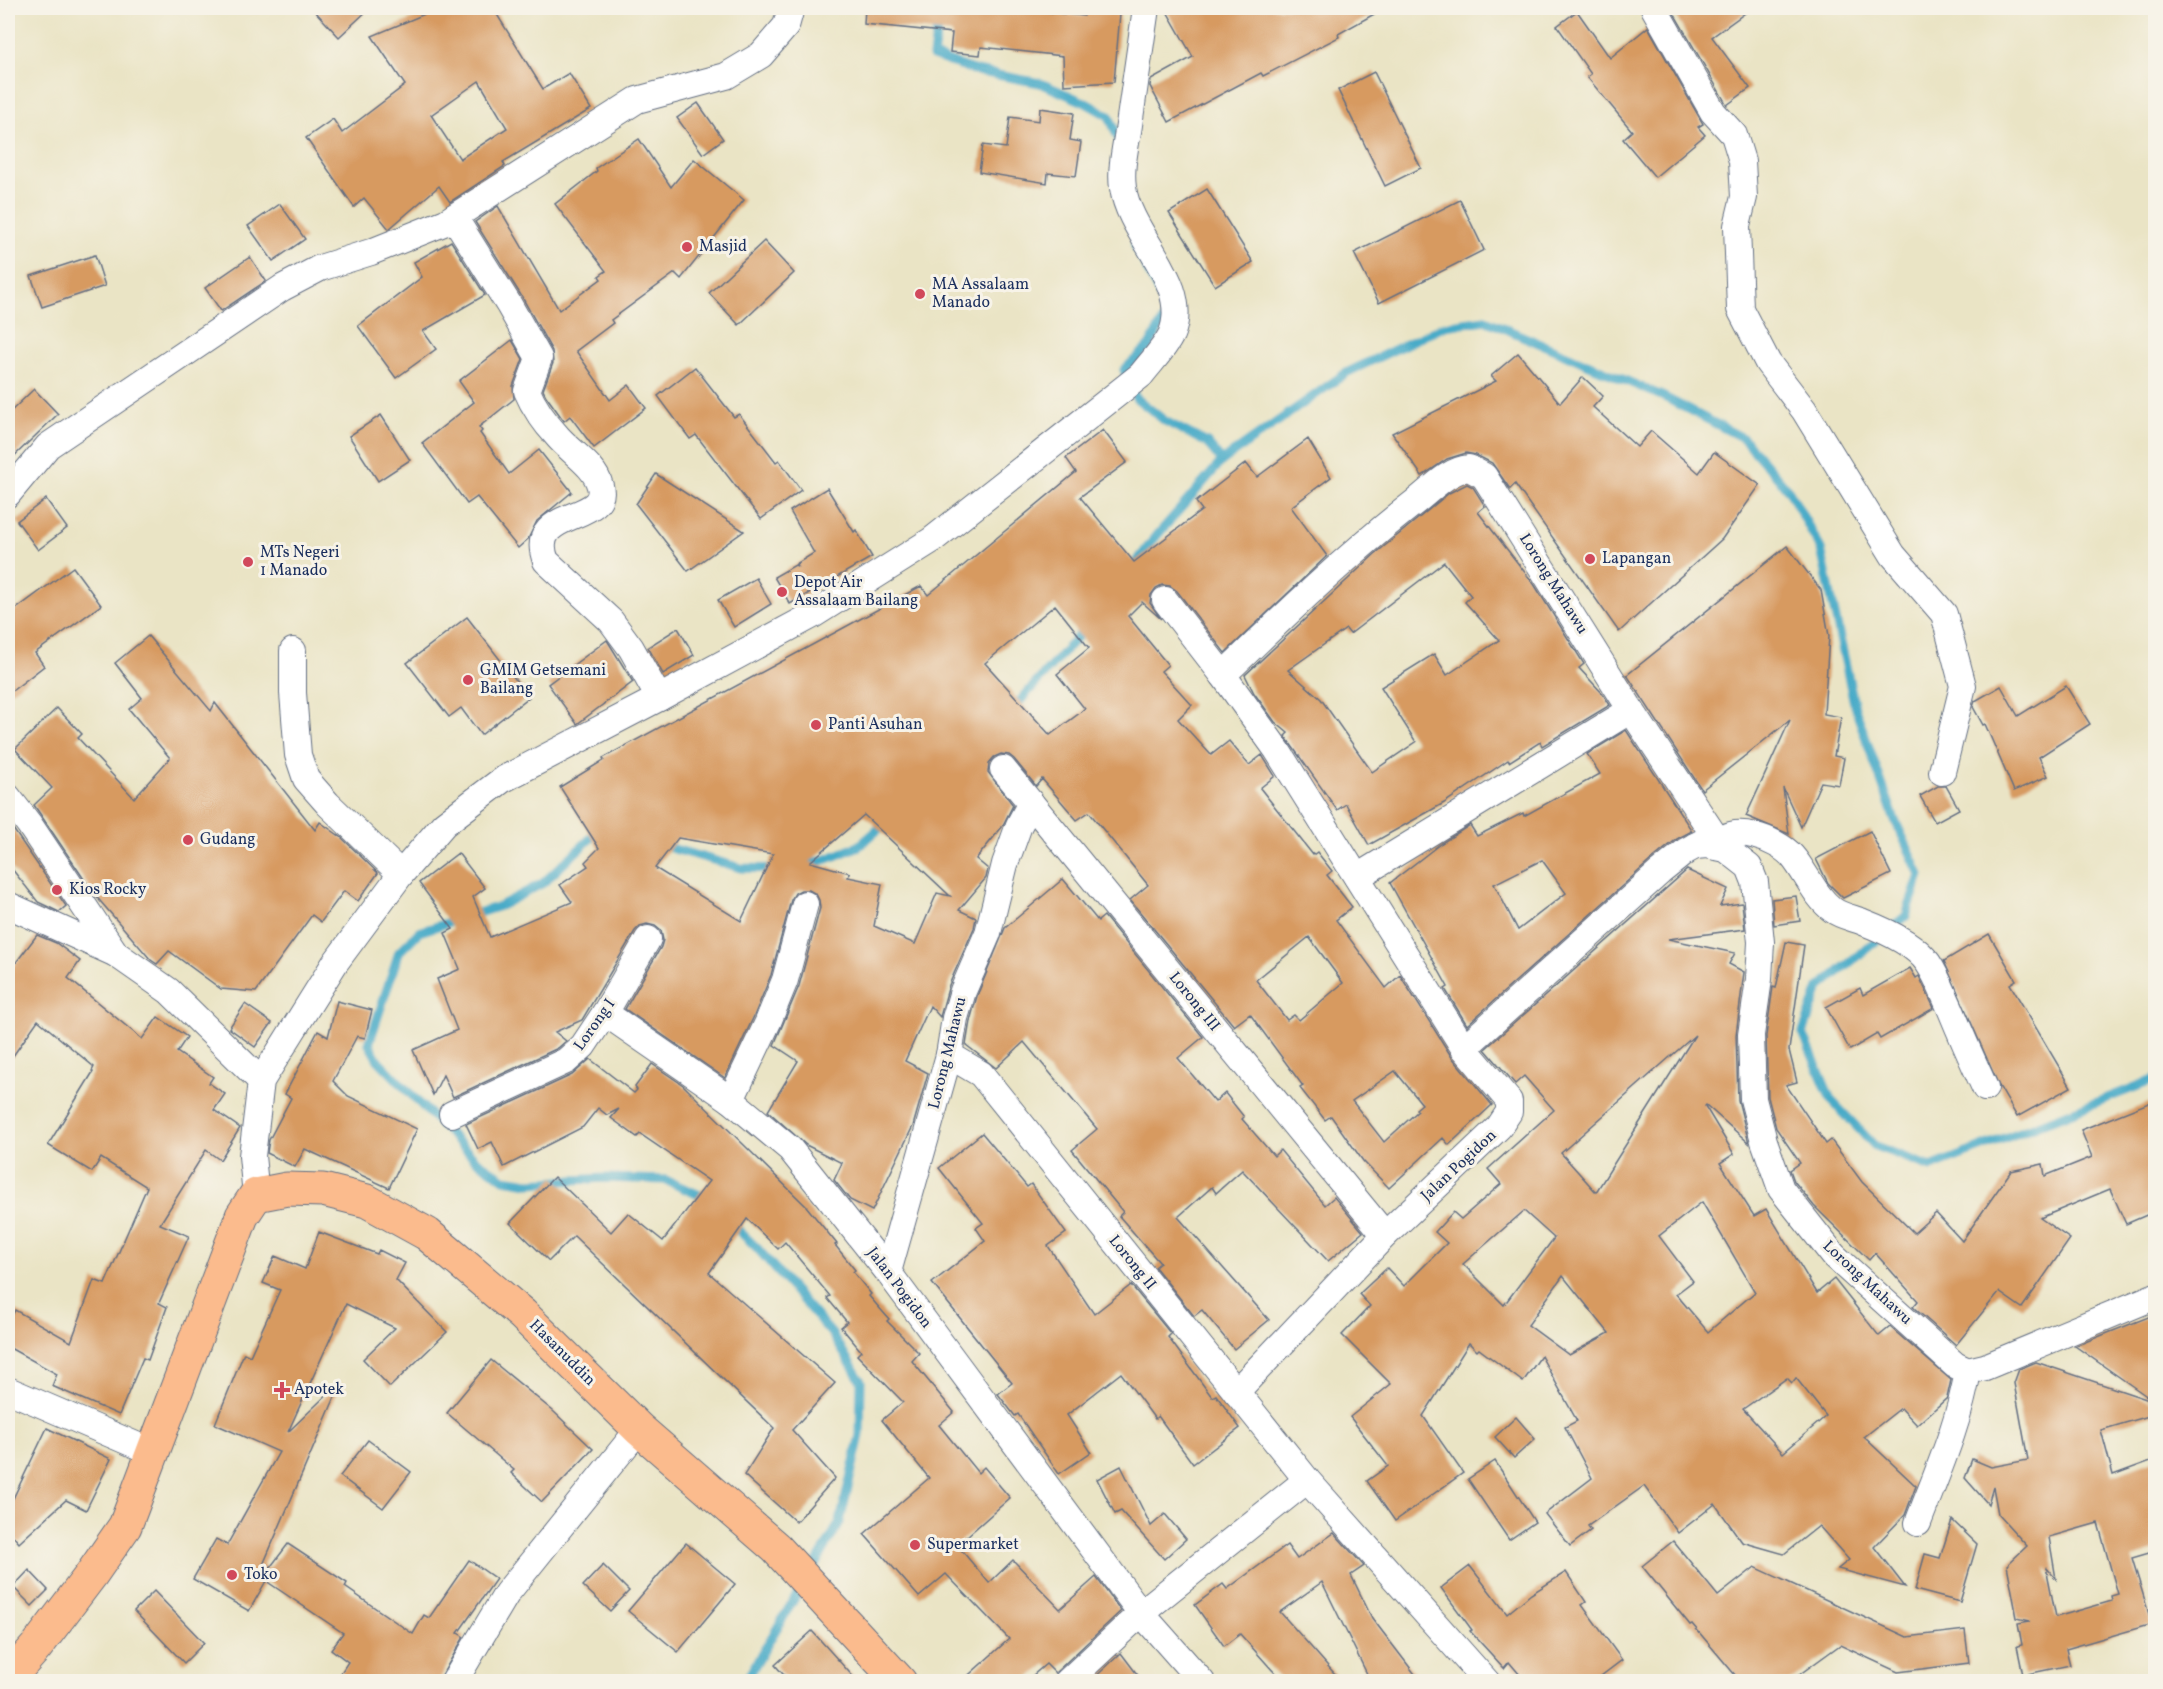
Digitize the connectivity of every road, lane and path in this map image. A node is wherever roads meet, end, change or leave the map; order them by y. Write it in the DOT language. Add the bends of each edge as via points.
graph roads {
  1 [pos="791,8"];
  2 [pos="1146,8"];
  3 [pos="1654,8"];
  4 [pos="454,217"];
  5 [pos="8,494"];
  6 [pos="1165,600"];
  7 [pos="292,651"];
  8 [pos="1223,675"];
  9 [pos="659,699"];
  10 [pos="1631,710"];
  11 [pos="1003,769"];
  12 [pos="1942,772"];
  13 [pos="8,797"];
  14 [pos="1031,803"];
  15 [pos="1706,847"];
  16 [pos="400,874"];
  17 [pos="1357,877"];
  18 [pos="805,904"];
  19 [pos="8,905"];
  20 [pos="648,939"];
  21 [pos="116,954"];
  22 [pos="605,1013"];
  23 [pos="1464,1048"];
  24 [pos="949,1055"];
  25 [pos="261,1081"];
  26 [pos="1985,1088"];
  27 [pos="731,1100"];
  28 [pos="452,1114"];
  29 [pos="256,1195"];
  30 [pos="1385,1235"];
  31 [pos="888,1272"];
  32 [pos="2156,1296"];
  33 [pos="1968,1371"];
  34 [pos="8,1390"];
  35 [pos="1236,1392"];
  36 [pos="639,1429"];
  37 [pos="152,1452"];
  38 [pos="1307,1480"];
  39 [pos="1918,1523"];
  40 [pos="1141,1613"];
  41 [pos="8,1679"];
  42 [pos="454,1682"];
  43 [pos="900,1682"];
  44 [pos="1067,1682"];
  45 [pos="1202,1682"];
  46 [pos="1487,1682"];
  1 -- 4 [label="street" via="786,26 761,55 726,76 637,100"];
  2 -- 9 [label="street" via="1123,187 1128,210 1173,289 1176,318 1171,335 1141,375 932,540 813,615"];
  3 -- 12 [label="street" via="1713,111 1734,135 1742,161 1744,196 1737,226 1740,309 1768,363 1804,410 1893,555 1944,614 1963,686"];
  4 -- 5 [label="street" via="371,252 320,268 282,288 48,446"];
  4 -- 9 [label="street" via="539,358 527,391 531,402 558,437 596,475 602,489 600,499 591,508 553,525 544,536 542,551 546,561 611,621"];
  6 -- 8 [label="street"];
  7 -- 16 [label="street" via="298,755 306,779"];
  8 -- 10 [label="street, Lorong Mahawu" via="1378,531 1453,473 1468,468 1484,476"];
  8 -- 17 [label="street" via="1277,750"];
  9 -- 16 [label="street" via="502,780 444,824"];
  10 -- 15 [label="street, Lorong Mahawu" via="1712,832"];
  10 -- 17 [label="street"];
  11 -- 14 [label="street, Lorong III"];
  13 -- 21 [label="street"];
  14 -- 24 [label="street, Lorong Mahawu" via="1019,825 988,933 963,991"];
  14 -- 30 [label="street, Lorong III"];
  15 -- 23 [label="street" via="1686,851 1660,872"];
  15 -- 26 [label="street" via="1739,833 1778,846 1793,857 1831,909 1919,952 1929,964"];
  15 -- 33 [label="street, Lorong Mahawu" via="1726,849 1749,867 1755,882 1761,942 1751,1035 1754,1099 1781,1189 1834,1256 1955,1365"];
  16 -- 25 [label="street" via="334,963"];
  17 -- 23 [label="street"];
  18 -- 27 [label="street" via="785,980"];
  19 -- 21 [label="street"];
  20 -- 22 [label="street, Lorong I"];
  21 -- 25 [label="street" via="169,991"];
  22 -- 27 [label="street, Jalan Pogidon"];
  22 -- 28 [label="street, Lorong I" via="584,1046 566,1061"];
  23 -- 30 [label="street, Jalan Pogidon" via="1503,1092 1509,1101 1509,1112 1499,1127"];
  24 -- 31 [label="street, Lorong Mahawu"];
  24 -- 35 [label="street, Lorong II" via="981,1074"];
  25 -- 29 [label="street" via="252,1156"];
  27 -- 31 [label="street, Jalan Pogidon" via="790,1149"];
  29 -- 36 [label="highway, Hasanuddin" via="287,1189 323,1190 367,1201 427,1234 522,1314"];
  29 -- 37 [label="highway" via="242,1216"];
  30 -- 35 [label="street, Jalan Pogidon"];
  31 -- 40 [label="street, Jalan Pogidon"];
  32 -- 33 [label="street"];
  33 -- 39 [label="street" via="1953,1429"];
  34 -- 37 [label="street"];
  35 -- 38 [label="street, Lorong II"];
  36 -- 42 [label="street" via="507,1593"];
  36 -- 43 [label="highway, Hasanuddin" via="776,1548"];
  37 -- 41 [label="highway" via="125,1526 85,1584"];
  38 -- 40 [label="street"];
  38 -- 46 [label="street, Lorong II"];
  40 -- 44 [label="street"];
  40 -- 45 [label="street, Jalan Pogidon"];
}
